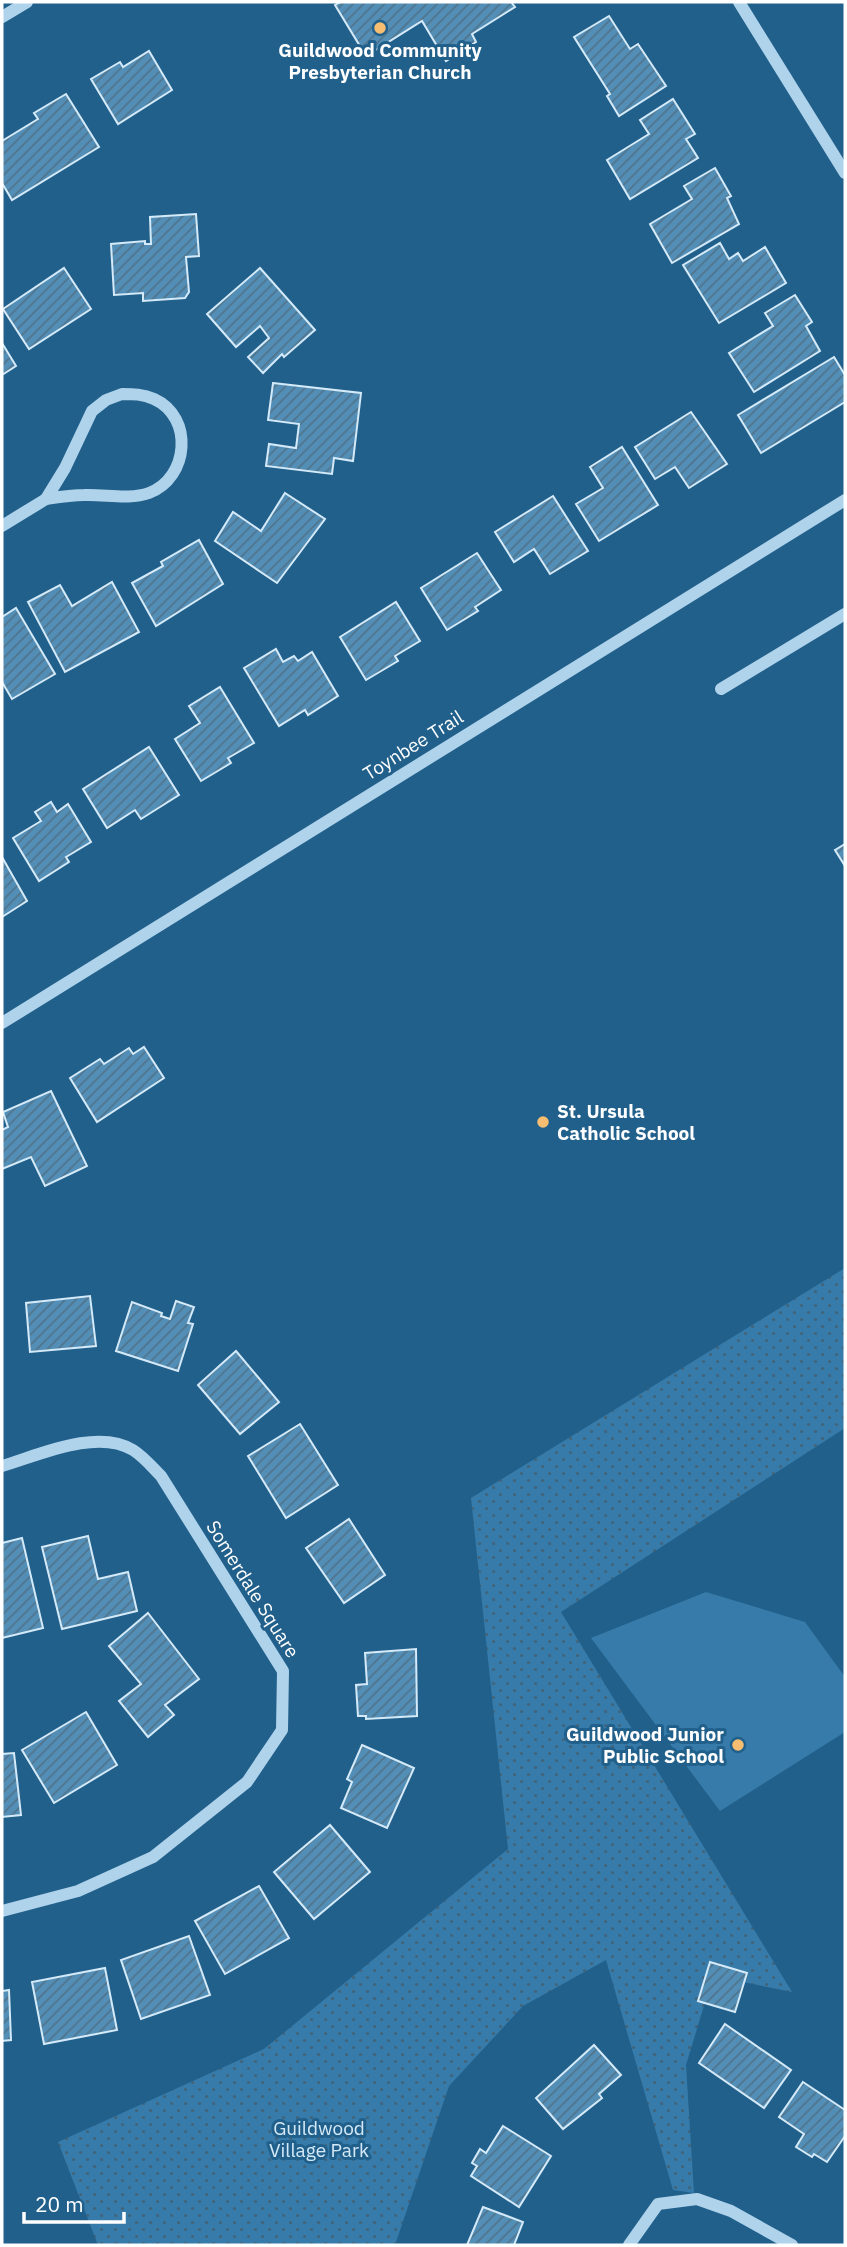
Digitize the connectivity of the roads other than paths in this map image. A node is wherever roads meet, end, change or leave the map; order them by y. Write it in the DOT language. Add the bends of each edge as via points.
graph roads {
  1 [pos="27,2"];
  2 [pos="739,2"];
  3 [pos="2,18"];
  4 [pos="845,173"];
  5 [pos="46,499"];
  6 [pos="845,500"];
  7 [pos="2,526"];
  8 [pos="845,614"];
  9 [pos="722,689"];
  10 [pos="2,1023"];
  11 [pos="2,1466"];
  12 [pos="2,1911"];
  13 [pos="629,2245"];
  14 [pos="792,2245"];
  1 -- 3 [label="street"];
  2 -- 4 [label="street"];
  5 -- 5 [label="street" via="133,496 163,484 174,472 183,442 169,410 139,394 106,400 92,411"];
  5 -- 7 [label="street"];
  6 -- 10 [label="street, Toynbee Trail"];
  8 -- 9 [label="street"];
  11 -- 12 [label="street, Somerdale Square" via="97,1441 121,1444 146,1459 283,1671 283,1683 282,1730 247,1782 153,1857 78,1891"];
  13 -- 14 [label="street" via="658,2204 697,2199 731,2211"];
}
